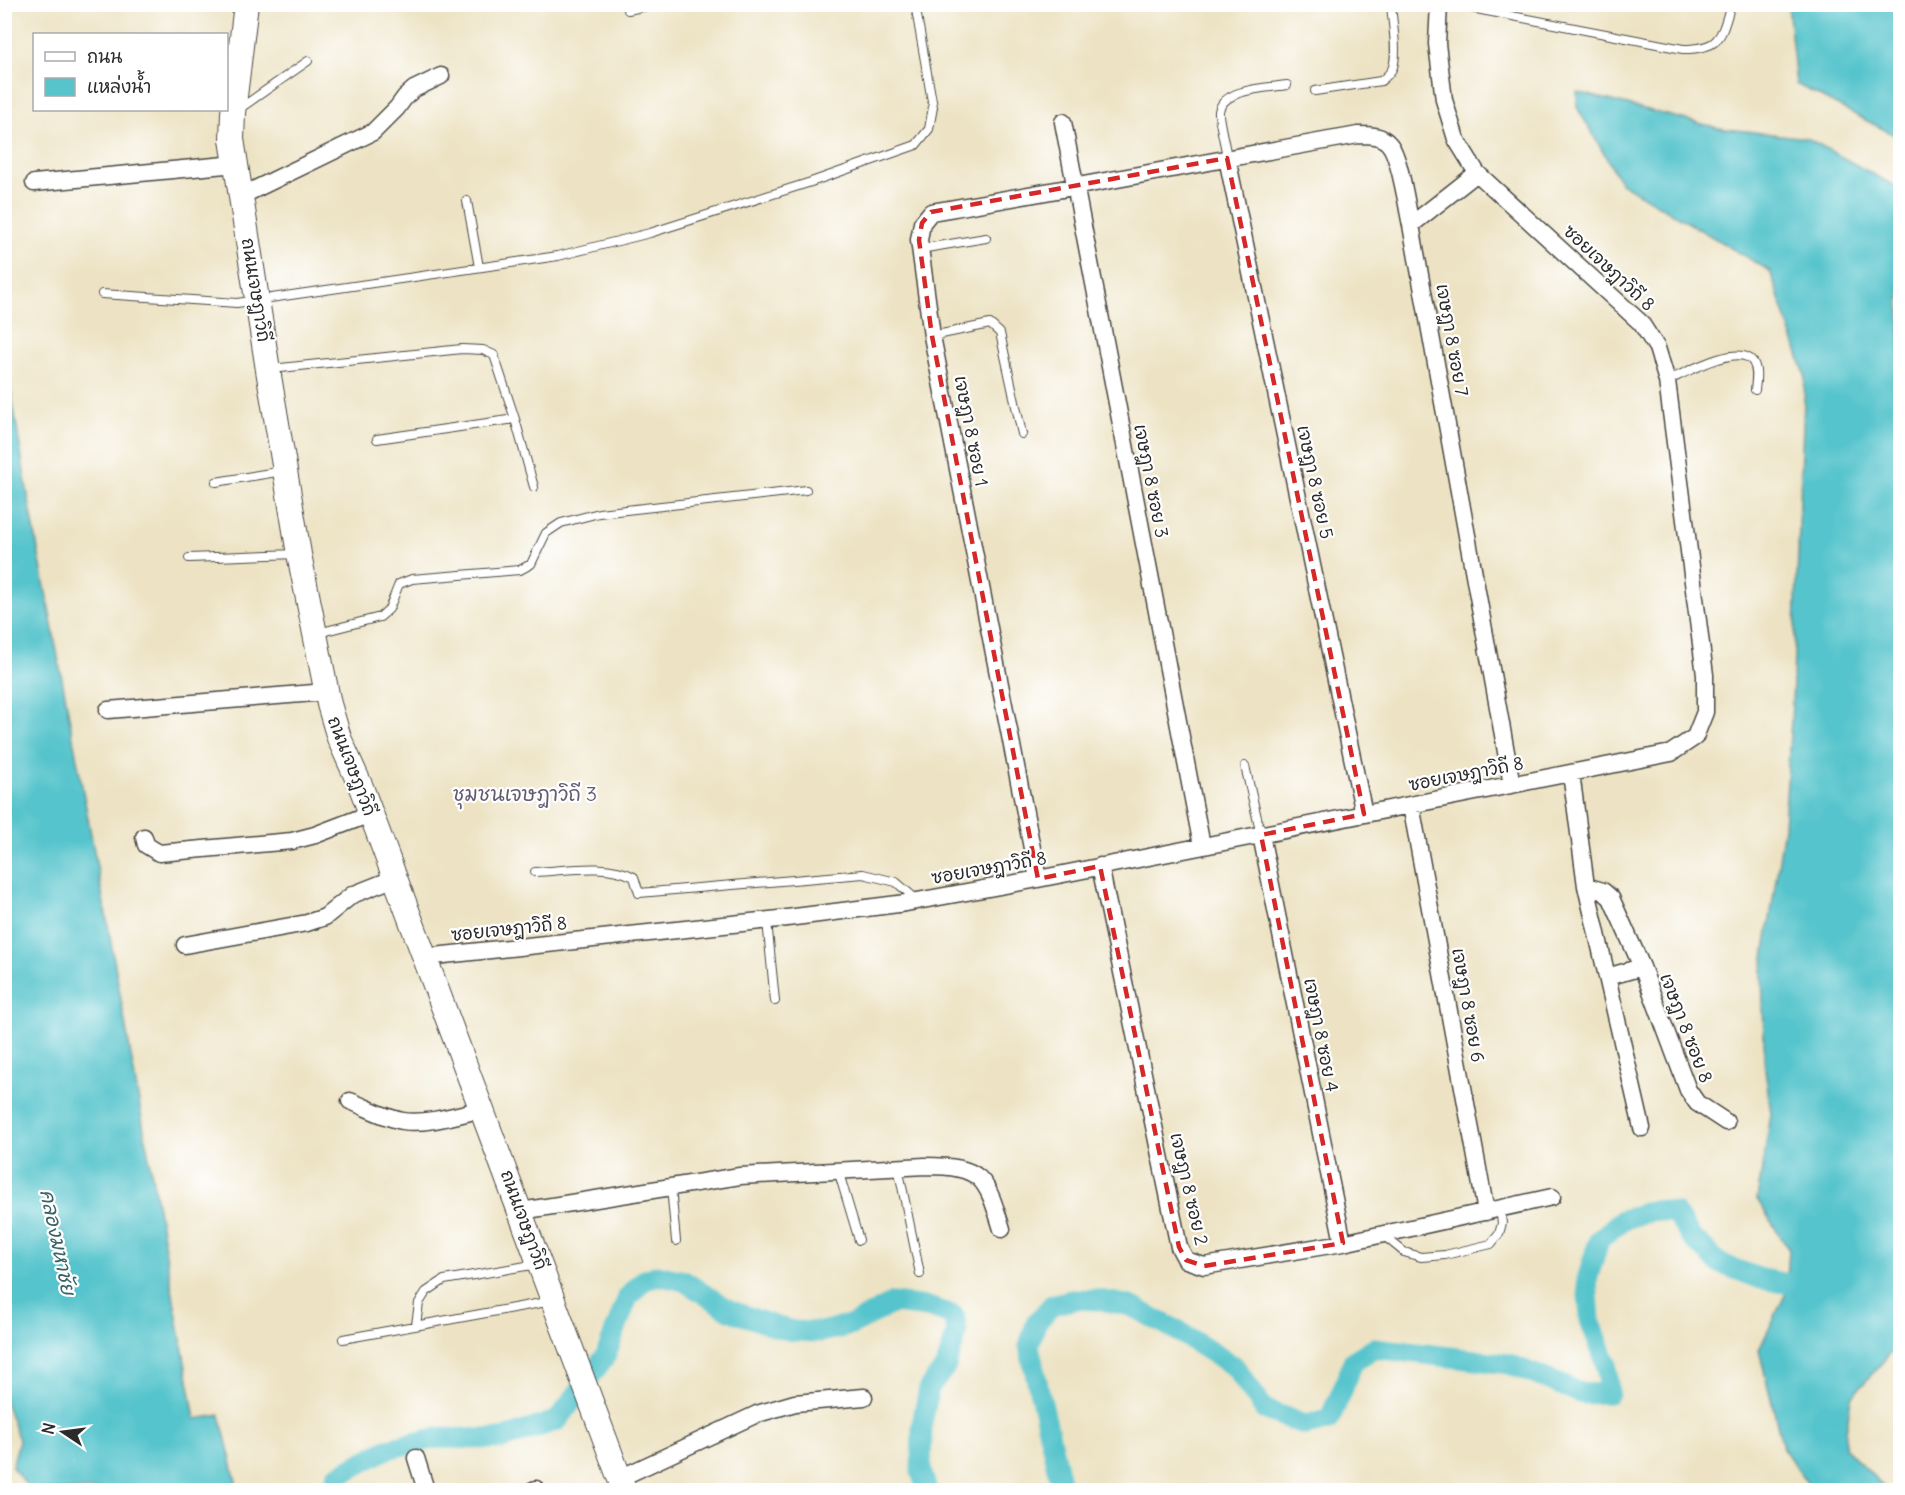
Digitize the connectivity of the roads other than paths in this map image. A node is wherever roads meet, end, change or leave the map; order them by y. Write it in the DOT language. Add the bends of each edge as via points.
graph roads {
  1 [pos="246,4"];
  2 [pos="655,4"];
  3 [pos="915,4"];
  4 [pos="1390,4"];
  5 [pos="1440,4"];
  6 [pos="1450,4"];
  7 [pos="1731,4"];
  8 [pos="628,10"];
  9 [pos="308,61"];
  10 [pos="441,76"];
  11 [pos="1287,85"];
  12 [pos="1315,91"];
  13 [pos="233,113"];
  14 [pos="1063,122"];
  15 [pos="1227,158"];
  16 [pos="236,164"];
  17 [pos="1151,173"];
  18 [pos="1478,173"];
  19 [pos="34,183"];
  20 [pos="1075,188"];
  21 [pos="241,196"];
  22 [pos="467,201"];
  23 [pos="1411,225"];
  24 [pos="987,238"];
  25 [pos="920,249"];
  26 [pos="479,267"];
  27 [pos="102,294"];
  28 [pos="258,300"];
  29 [pos="932,336"];
  30 [pos="268,370"];
  31 [pos="1667,381"];
  32 [pos="1755,390"];
  33 [pos="515,419"];
  34 [pos="1022,434"];
  35 [pos="377,439"];
  36 [pos="285,471"];
  37 [pos="216,482"];
  38 [pos="534,487"];
  39 [pos="806,489"];
  40 [pos="299,554"];
  41 [pos="189,558"];
  42 [pos="315,633"];
  43 [pos="326,692"];
  44 [pos="108,710"];
  45 [pos="1245,766"];
  46 [pos="1570,773"];
  47 [pos="1512,785"];
  48 [pos="1411,805"];
  49 [pos="370,813"];
  50 [pos="1364,814"];
  51 [pos="1261,835"];
  52 [pos="144,837"];
  53 [pos="1202,846"];
  54 [pos="1100,867"];
  55 [pos="535,872"];
  56 [pos="395,878"];
  57 [pos="1038,879"];
  58 [pos="1586,886"];
  59 [pos="918,901"];
  60 [pos="767,921"];
  61 [pos="185,945"];
  62 [pos="425,957"];
  63 [pos="1642,967"];
  64 [pos="1607,977"];
  65 [pos="775,1001"];
  66 [pos="350,1101"];
  67 [pos="483,1110"];
  68 [pos="1726,1122"];
  69 [pos="1642,1128"];
  70 [pos="898,1167"];
  71 [pos="838,1170"];
  72 [pos="671,1187"];
  73 [pos="1552,1197"];
  74 [pos="1493,1210"];
  75 [pos="521,1211"];
  76 [pos="1002,1229"];
  77 [pos="1383,1235"];
  78 [pos="859,1240"];
  79 [pos="676,1241"];
  80 [pos="1343,1243"];
  81 [pos="540,1263"];
  82 [pos="920,1274"];
  83 [pos="554,1301"];
  84 [pos="416,1325"];
  85 [pos="343,1339"];
  86 [pos="864,1397"];
  87 [pos="416,1458"];
  88 [pos="622,1485"];
  89 [pos="426,1491"];
  1 -- 13 [label="street, ถนนเจษฎาวิถี"];
  2 -- 8 [label="lane"];
  3 -- 26 [label="lane" via="933,107 929,129 916,146 650,233 558,256"];
  4 -- 12 [label="lane" via="1394,53 1389,74 1381,81"];
  5 -- 18 [label="street, ซอยเจษฎาวิถี 8" via="1437,44 1444,100 1456,139"];
  6 -- 7 [label="lane" via="1683,49 1702,49 1715,43"];
  9 -- 13 [label="lane"];
  10 -- 21 [label="street" via="414,89 373,132"];
  11 -- 15 [label="lane" via="1225,99 1219,111"];
  13 -- 16 [label="street, ถนนเจษฎาวิถี"];
  14 -- 20 [label="street, เจษฎา 8 ซอย 3"];
  15 -- 17 [label="street, เจษฎา 8 ซอย 7"];
  15 -- 23 [label="street, เจษฎา 8 ซอย 7" via="1358,135 1376,136 1389,143 1396,159"];
  15 -- 50 [label="street, เจษฎา 8 ซอย 5"];
  16 -- 19 [label="street"];
  16 -- 21 [label="street, ถนนเจษฎาวิถี"];
  17 -- 20 [label="street, เจษฎา 8 ซอย 1"];
  18 -- 23 [label="street"];
  18 -- 31 [label="street, ซอยเจษฎาวิถี 8" via="1641,322 1657,348"];
  20 -- 25 [label="street, เจษฎา 8 ซอย 1" via="931,212 922,223"];
  20 -- 53 [label="street, เจษฎา 8 ซอย 3"];
  21 -- 28 [label="street, ถนนเจษฎาวิถี"];
  22 -- 26 [label="lane"];
  23 -- 47 [label="street, เจษฎา 8 ซอย 7"];
  24 -- 25 [label="lane"];
  25 -- 29 [label="street, เจษฎา 8 ซอย 1"];
  26 -- 28 [label="lane"];
  27 -- 28 [label="lane" via="218,303"];
  28 -- 30 [label="street, ถนนเจษฎาวิถี"];
  29 -- 34 [label="lane" via="990,324 1000,333"];
  29 -- 57 [label="street, เจษฎา 8 ซอย 1"];
  30 -- 33 [label="lane" via="483,350 494,356"];
  30 -- 36 [label="street, ถนนเจษฎาวิถี"];
  31 -- 32 [label="lane" via="1738,354 1754,362"];
  31 -- 46 [label="street, ซอยเจษฎาวิถี 8" via="1706,675 1706,712 1695,737 1671,753"];
  33 -- 35 [label="lane"];
  33 -- 38 [label="lane"];
  36 -- 37 [label="lane"];
  36 -- 40 [label="street, ถนนเจษฎาวิถี"];
  39 -- 42 [label="lane" via="599,513 561,523 546,533 531,564 520,570 412,579 399,584 389,609 380,617"];
  40 -- 41 [label="lane"];
  40 -- 42 [label="street, ถนนเจษฎาวิถี"];
  42 -- 43 [label="street, ถนนเจษฎาวิถี"];
  43 -- 44 [label="street"];
  43 -- 49 [label="street, ถนนเจษฎาวิถี" via="339,738"];
  45 -- 51 [label="lane"];
  46 -- 47 [label="street, ซอยเจษฎาวิถี 8"];
  46 -- 58 [label="street"];
  47 -- 48 [label="street, ซอยเจษฎาวิถี 8"];
  48 -- 50 [label="street, ซอยเจษฎาวิถี 8"];
  48 -- 74 [label="street, เจษฎา 8 ซอย 6"];
  49 -- 52 [label="street" via="315,835 281,842 159,853 146,845"];
  49 -- 56 [label="street, ถนนเจษฎาวิถี"];
  50 -- 51 [label="street, ซอยเจษฎาวิถี 8"];
  51 -- 53 [label="street, ซอยเจษฎาวิถี 8"];
  51 -- 80 [label="street, เจษฎา 8 ซอย 4"];
  53 -- 54 [label="street, ซอยเจษฎาวิถี 8"];
  54 -- 57 [label="street, ซอยเจษฎาวิถี 8"];
  54 -- 80 [label="street, เจษฎา 8 ซอย 2" via="1179,1247 1186,1260 1204,1266"];
  55 -- 59 [label="lane" via="623,871 634,877 639,893 863,874 896,882"];
  56 -- 61 [label="street" via="352,895 325,917"];
  56 -- 62 [label="street, ถนนเจษฎาวิถี"];
  57 -- 59 [label="street, ซอยเจษฎาวิถี 8"];
  58 -- 63 [label="street, เจษฎา 8 ซอย 8" via="1611,898"];
  58 -- 64 [label="street"];
  59 -- 60 [label="street, ซอยเจษฎาวิถี 8"];
  60 -- 62 [label="street, ซอยเจษฎาวิถี 8"];
  60 -- 65 [label="lane"];
  62 -- 67 [label="street, ถนนเจษฎาวิถี"];
  63 -- 64 [label="street, เจษฎา 8 ซอย 8"];
  63 -- 68 [label="street, เจษฎา 8 ซอย 8" via="1688,1090 1697,1103"];
  64 -- 69 [label="street"];
  66 -- 67 [label="street" via="406,1122"];
  67 -- 75 [label="street, ถนนเจษฎาวิถี"];
  70 -- 71 [label="street"];
  70 -- 76 [label="street" via="949,1166 982,1179 991,1193"];
  70 -- 82 [label="lane"];
  71 -- 72 [label="street" via="740,1176"];
  71 -- 78 [label="lane"];
  72 -- 75 [label="street"];
  72 -- 79 [label="lane"];
  73 -- 74 [label="street, เจษฎา 8 ซอย 2"];
  74 -- 77 [label="street, เจษฎา 8 ซอย 2"];
  74 -- 77 [label="lane" via="1502,1223 1491,1244 1445,1256 1421,1257 1404,1252"];
  75 -- 81 [label="street, ถนนเจษฎาวิถี"];
  77 -- 80 [label="street, เจษฎา 8 ซอย 2"];
  81 -- 83 [label="street, ถนนเจษฎาวิถี"];
  81 -- 84 [label="lane" via="444,1280 426,1292 419,1303"];
  83 -- 84 [label="lane"];
  83 -- 88 [label="street, ถนนเจษฎาวิถี"];
  84 -- 85 [label="lane"];
  86 -- 88 [label="street" via="795,1403 757,1414"];
  87 -- 89 [label="street"];
}
